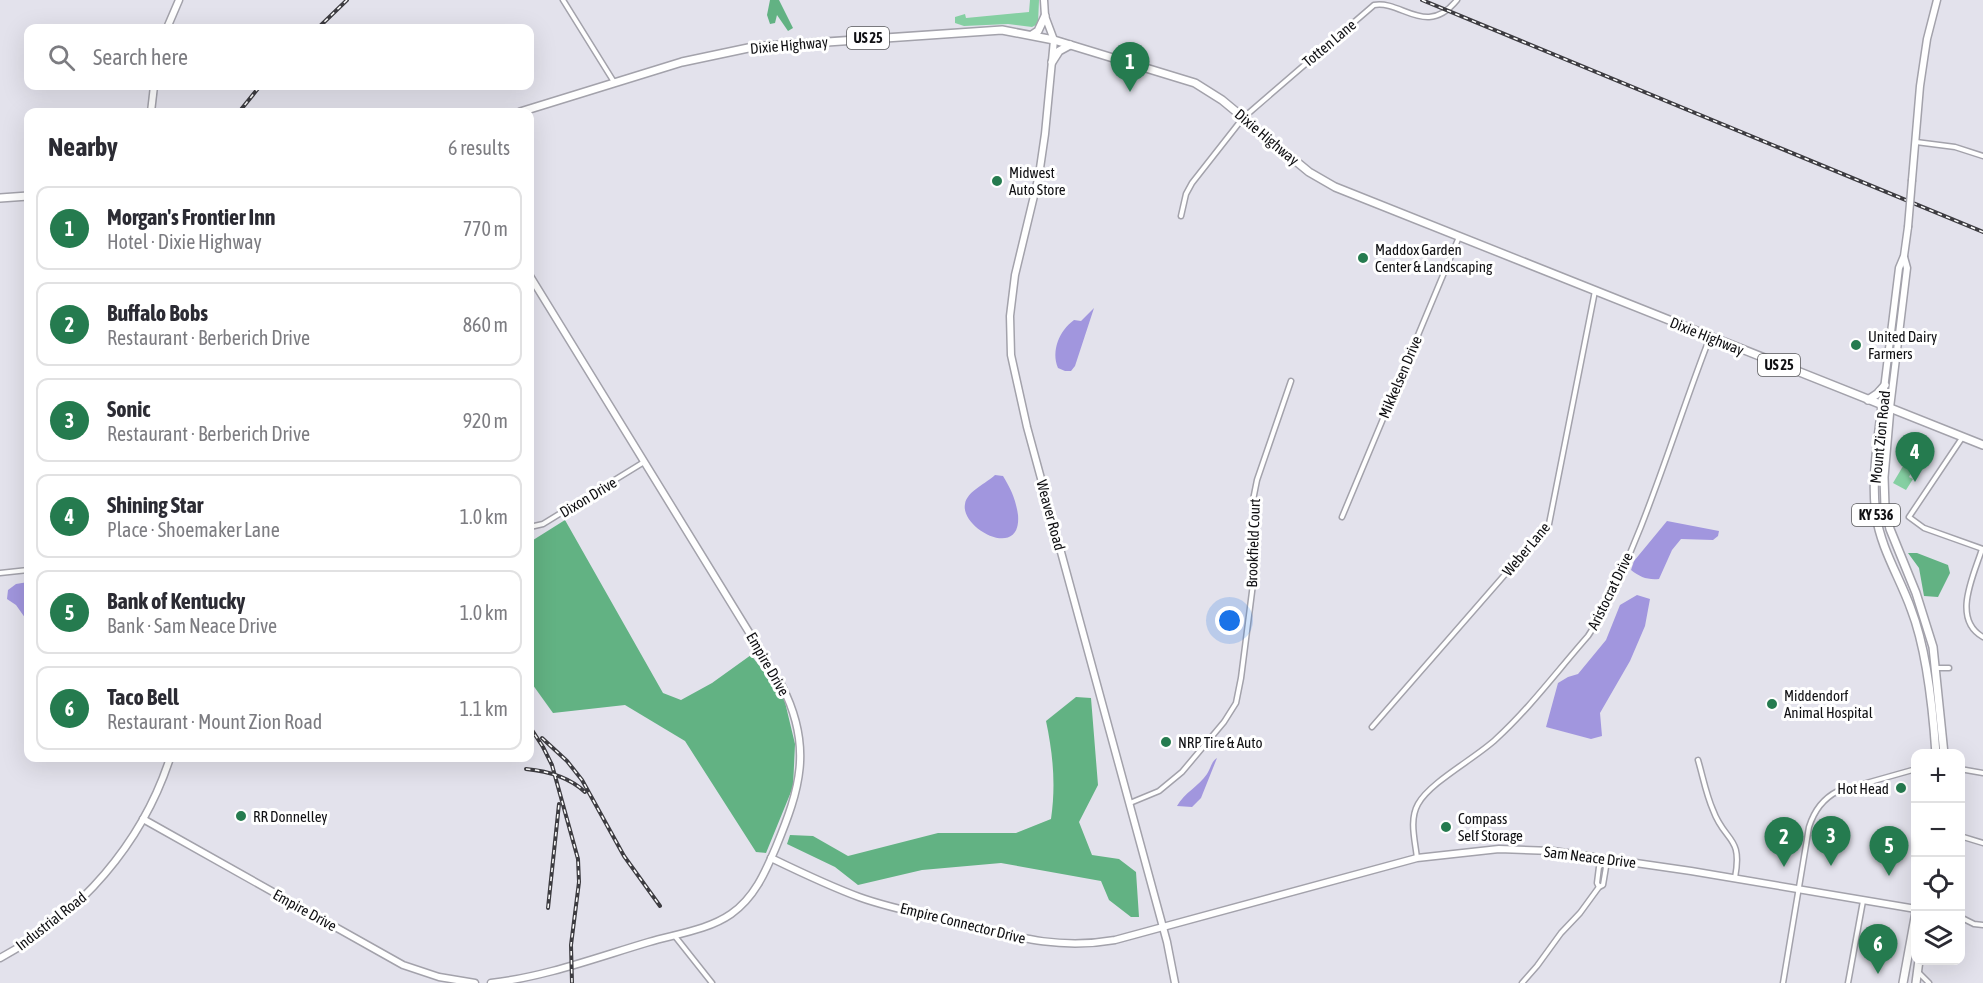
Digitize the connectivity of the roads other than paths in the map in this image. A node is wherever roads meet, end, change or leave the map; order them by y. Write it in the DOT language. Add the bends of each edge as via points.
graph roads {
  1 [pos="179,0"];
  2 [pos="563,0"];
  3 [pos="1044,0"];
  4 [pos="1457,0"];
  5 [pos="1937,0"];
  6 [pos="1046,16"];
  7 [pos="169,24"];
  8 [pos="1032,35"];
  9 [pos="1054,40"];
  10 [pos="1070,45"];
  11 [pos="1052,62"];
  12 [pos="614,82"];
  13 [pos="154,90"];
  14 [pos="151,108"];
  15 [pos="533,108"];
  16 [pos="1243,118"];
  17 [pos="1916,142"];
  18 [pos="1983,156"];
  19 [pos="24,196"];
  20 [pos="0,198"];
  21 [pos="1181,216"];
  22 [pos="1459,237"];
  23 [pos="1904,256"];
  24 [pos="534,283"];
  25 [pos="1595,291"];
  26 [pos="1710,337"];
  27 [pos="1291,381"];
  28 [pos="1885,385"];
  29 [pos="1868,400"];
  30 [pos="1882,405"];
  31 [pos="1890,408"];
  32 [pos="1963,437"];
  33 [pos="1983,445"];
  34 [pos="644,462"];
  35 [pos="1342,518"];
  36 [pos="534,526"];
  37 [pos="1983,549"];
  38 [pos="24,570"];
  39 [pos="0,573"];
  40 [pos="1983,637"];
  41 [pos="1935,668"];
  42 [pos="1949,668"];
  43 [pos="1372,727"];
  44 [pos="1935,749"];
  45 [pos="1944,749"];
  46 [pos="1698,760"];
  47 [pos="168,762"];
  48 [pos="1911,770"];
  49 [pos="1965,770"];
  50 [pos="1983,773"];
  51 [pos="1129,804"];
  52 [pos="143,819"];
  53 [pos="1965,838"];
  54 [pos="1983,843"];
  55 [pos="771,858"];
  56 [pos="1417,858"];
  57 [pos="1604,861"];
  58 [pos="1735,879"];
  59 [pos="1798,890"];
  60 [pos="1863,901"];
  61 [pos="1911,910"];
  62 [pos="1965,920"];
  63 [pos="1983,925"];
  64 [pos="1162,927"];
  65 [pos="674,934"];
  66 [pos="1911,939"];
  67 [pos="0,958"];
  68 [pos="1919,965"];
  69 [pos="1918,972"];
  70 [pos="475,983"];
  71 [pos="491,983"];
  72 [pos="712,983"];
  73 [pos="1175,983"];
  74 [pos="1522,983"];
  75 [pos="1783,983"];
  76 [pos="1848,983"];
  77 [pos="1903,983"];
  78 [pos="1916,983"];
  79 [pos="1929,983"];
  1 -- 7 [label="street"];
  2 -- 12 [label="street"];
  3 -- 6 [label="street"];
  4 -- 16 [label="street, Totten Lane" via="1446,10 1431,15 1392,2 1378,2"];
  5 -- 17 [label="street, Mount Zion Road / KY 536" via="1923,63"];
  6 -- 8 [label="main road"];
  6 -- 9 [label="street"];
  8 -- 9 [label="main road, Dixie Highway / US 25"];
  8 -- 12 [label="main road, Dixie Highway / US 25" via="993,30 753,47 703,56"];
  9 -- 10 [label="main road, Dixie Highway / US 25"];
  9 -- 11 [label="street, Weaver Road"];
  10 -- 11 [label="main road" via="1059,51"];
  10 -- 16 [label="main road, Dixie Highway / US 25" via="1195,83"];
  11 -- 51 [label="street, Weaver Road" via="1041,165 1012,294 1011,355"];
  12 -- 15 [label="main road, Dixie Highway / US 25"];
  13 -- 14 [label="street"];
  16 -- 21 [label="street" via="1192,183"];
  16 -- 22 [label="main road, Dixie Highway / US 25" via="1320,180"];
  17 -- 18 [label="street" via="1955,147"];
  17 -- 23 [label="street, Mount Zion Road / KY 536, bridge"];
  19 -- 20 [label="main road"];
  22 -- 25 [label="main road, Dixie Highway / US 25"];
  22 -- 35 [label="street, Mikkelsen Drive"];
  23 -- 28 [label="street, Mount Zion Road / KY 536" via="1899,268"];
  23 -- 31 [label="street, Mount Zion Road / KY 536" via="1907,268"];
  24 -- 34 [label="street, Empire Drive"];
  25 -- 26 [label="main road, Dixie Highway / US 25"];
  25 -- 43 [label="street, Weber Lane" via="1549,524"];
  26 -- 29 [label="main road, Dixie Highway / US 25"];
  26 -- 56 [label="street, Aristocrat Drive" via="1647,510 1597,622 1504,732 1421,799 1413,819"];
  27 -- 51 [label="street, Brookfield Court" via="1253,500 1253,584 1236,703 1182,772 1159,791"];
  28 -- 29 [label="main road"];
  28 -- 30 [label="street, Mount Zion Road / KY 536"];
  29 -- 30 [label="main road, Dixie Highway / US 25"];
  30 -- 31 [label="main road, Dixie Highway / US 25"];
  30 -- 44 [label="main road, Mount Zion Road / KY 536" via="1874,480 1876,518 1921,642"];
  31 -- 32 [label="main road, Dixie Highway / US 25"];
  31 -- 41 [label="main road, Mount Zion Road / KY 536" via="1884,477 1887,514 1929,632"];
  32 -- 33 [label="main road, Dixie Highway / US 25"];
  32 -- 37 [label="street" via="1909,517 1924,528"];
  34 -- 36 [label="street, Dixon Drive"];
  34 -- 55 [label="street, Empire Drive" via="790,703 799,737 800,770 796,796"];
  37 -- 40 [label="street" via="1966,608 1971,625"];
  38 -- 39 [label="street"];
  41 -- 42 [label="street"];
  41 -- 45 [label="main road, Mount Zion Road / KY 536"];
  46 -- 58 [label="street" via="1713,811 1737,849"];
  47 -- 52 [label="street, Industrial Road"];
  48 -- 59 [label="street" via="1838,791 1819,805 1809,827"];
  49 -- 50 [label="street"];
  51 -- 64 [label="street, Weaver Road"];
  52 -- 67 [label="street, Industrial Road" via="110,868 76,905"];
  52 -- 70 [label="street, Empire Drive" via="403,965 438,977"];
  53 -- 54 [label="street"];
  55 -- 64 [label="street, Empire Connector Drive" via="866,899 1033,940 1093,944"];
  55 -- 65 [label="street, Empire Drive" via="759,884 736,910 713,923"];
  56 -- 57 [label="street, Sam Neace Drive" via="1499,849 1553,851"];
  56 -- 64 [label="street, Sam Neace Drive"];
  57 -- 58 [label="street, Sam Neace Drive"];
  57 -- 74 [label="street" via="1603,885"];
  58 -- 59 [label="street, Sam Neace Drive"];
  59 -- 60 [label="street, Sam Neace Drive"];
  59 -- 75 [label="street"];
  60 -- 61 [label="street, Sam Neace Drive"];
  60 -- 76 [label="street"];
  62 -- 63 [label="street"];
  64 -- 73 [label="street, Weaver Road"];
  65 -- 71 [label="street, Empire Drive" via="522,978"];
  65 -- 72 [label="street"];
  66 -- 77 [label="main road"];
  68 -- 69 [label="main road"];
  69 -- 78 [label="main road"];
  69 -- 79 [label="street"];
}
